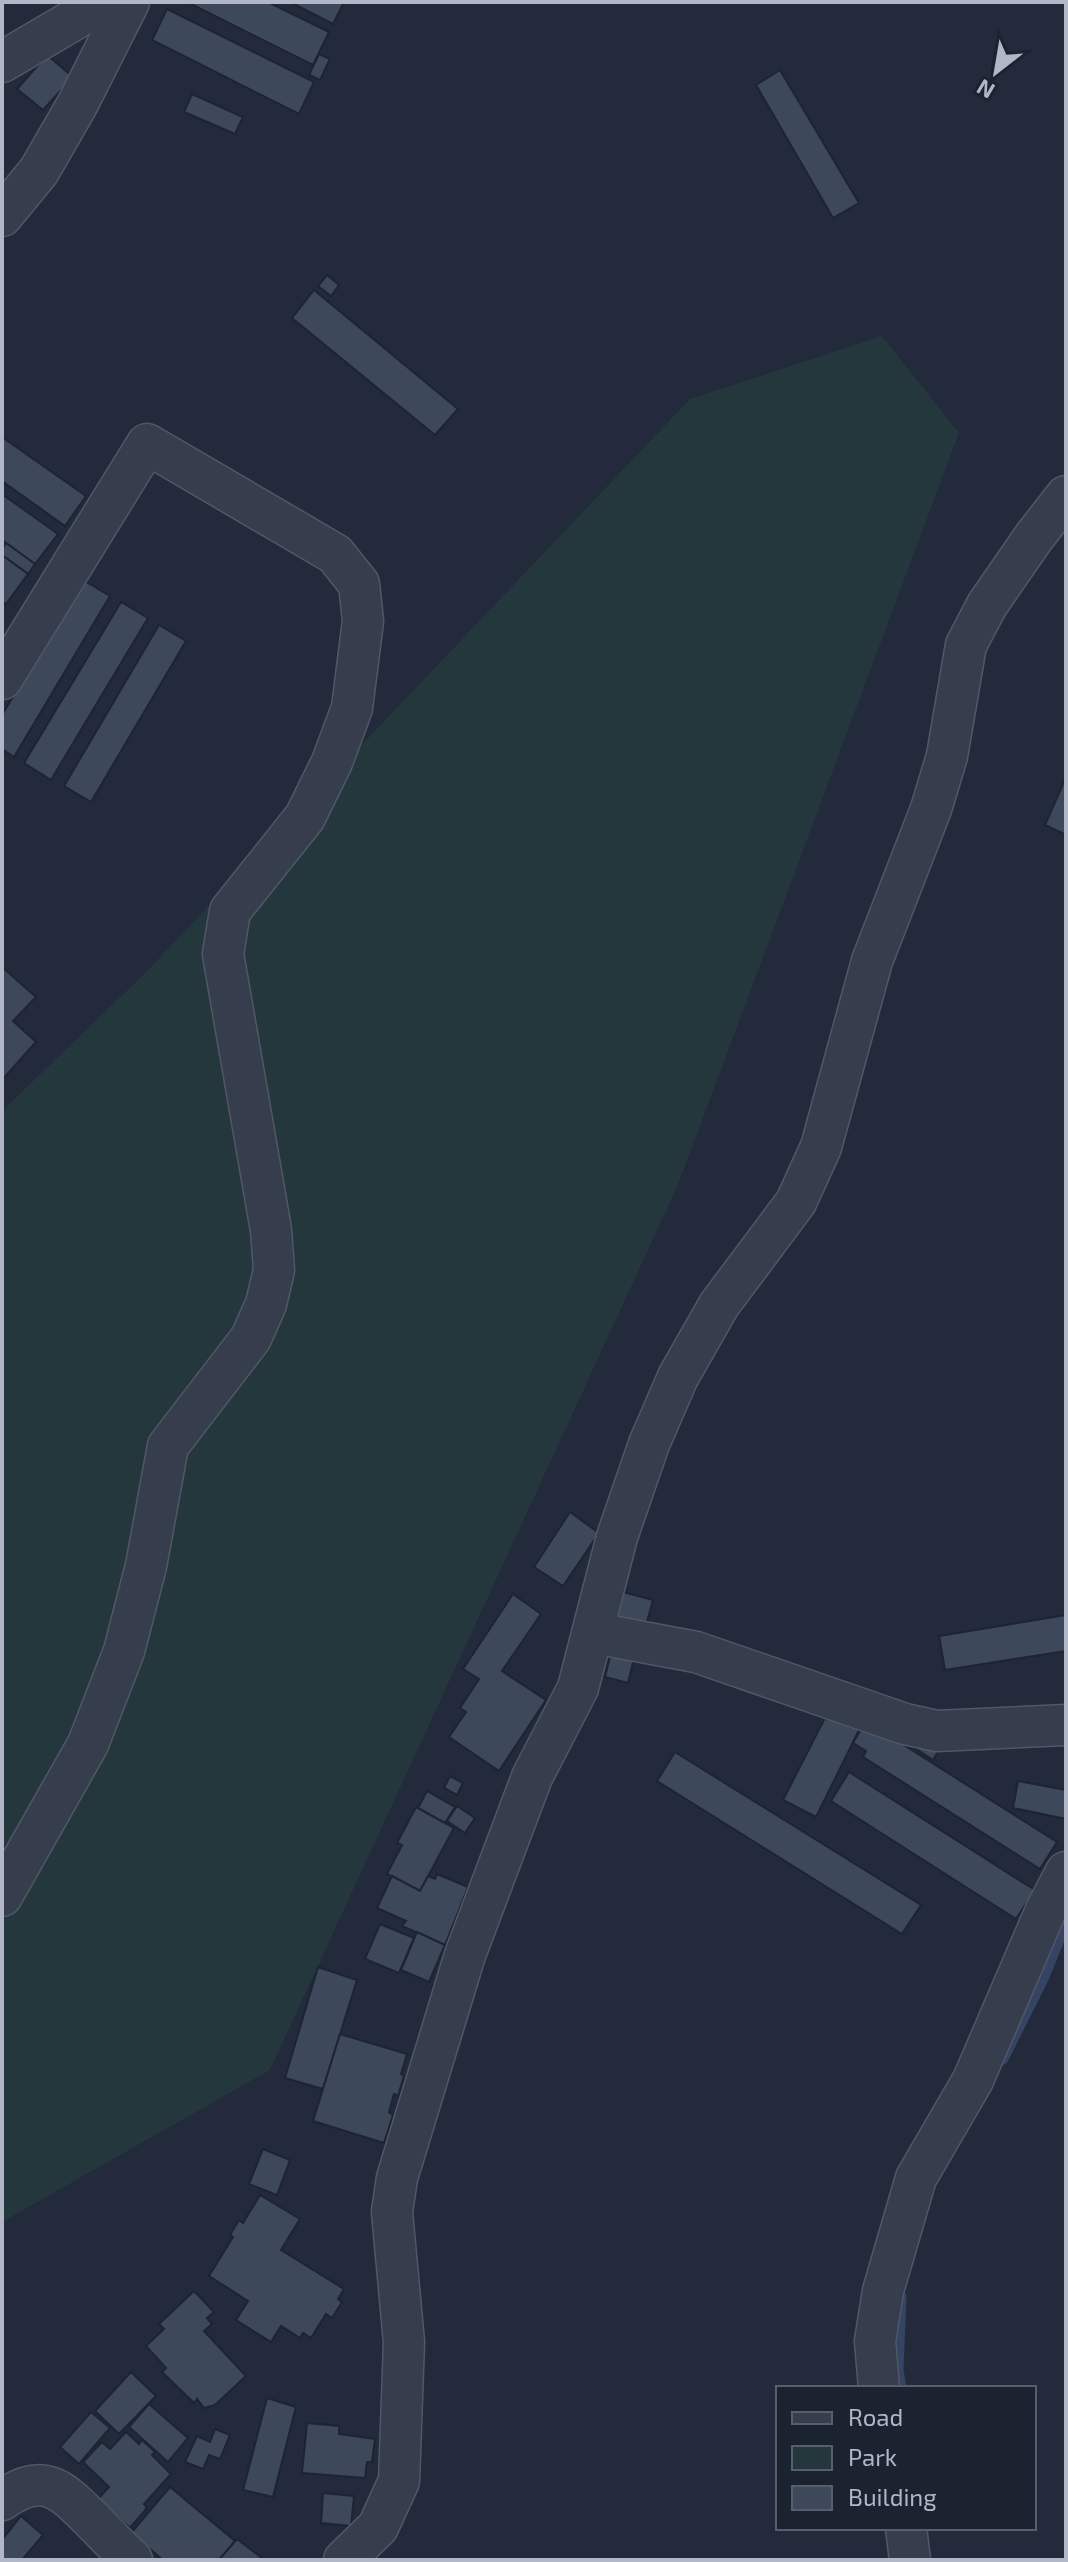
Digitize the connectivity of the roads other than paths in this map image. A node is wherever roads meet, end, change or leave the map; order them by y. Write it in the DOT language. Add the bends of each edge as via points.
graph roads {
  1 [pos="104,2"];
  2 [pos="129,2"];
  3 [pos="2,62"];
  4 [pos="2,216"];
  5 [pos="1066,496"];
  6 [pos="2,679"];
  7 [pos="594,1633"];
  8 [pos="1066,1725"];
  9 [pos="1066,1872"];
  10 [pos="2,1896"];
  11 [pos="879,2386"];
  12 [pos="2,2500"];
  13 [pos="906,2530"];
  14 [pos="132,2560"];
  15 [pos="344,2560"];
  16 [pos="910,2560"];
  1 -- 3 [label="street"];
  2 -- 4 [label="street" via="39,171"];
  5 -- 7 [label="street" via="987,605 966,645 947,756 872,961 821,1147 796,1202 719,1305 678,1377 617,1537"];
  6 -- 10 [label="street" via="147,444 335,554 359,584 363,621 347,722 305,817 230,911 223,954 271,1230 274,1270 266,1304 251,1338 168,1446 124,1651 88,1744"];
  7 -- 8 [label="street" via="696,1652 937,1731"];
  7 -- 15 [label="street" via="578,1688 532,1777 465,1955 397,2178 392,2212 404,2342 399,2481 378,2527"];
  9 -- 11 [label="street" via="973,2080 916,2178 881,2304 875,2341"];
  12 -- 14 [label="street" via="39,2484 62,2491"];
  13 -- 16 [label="street"];
}
